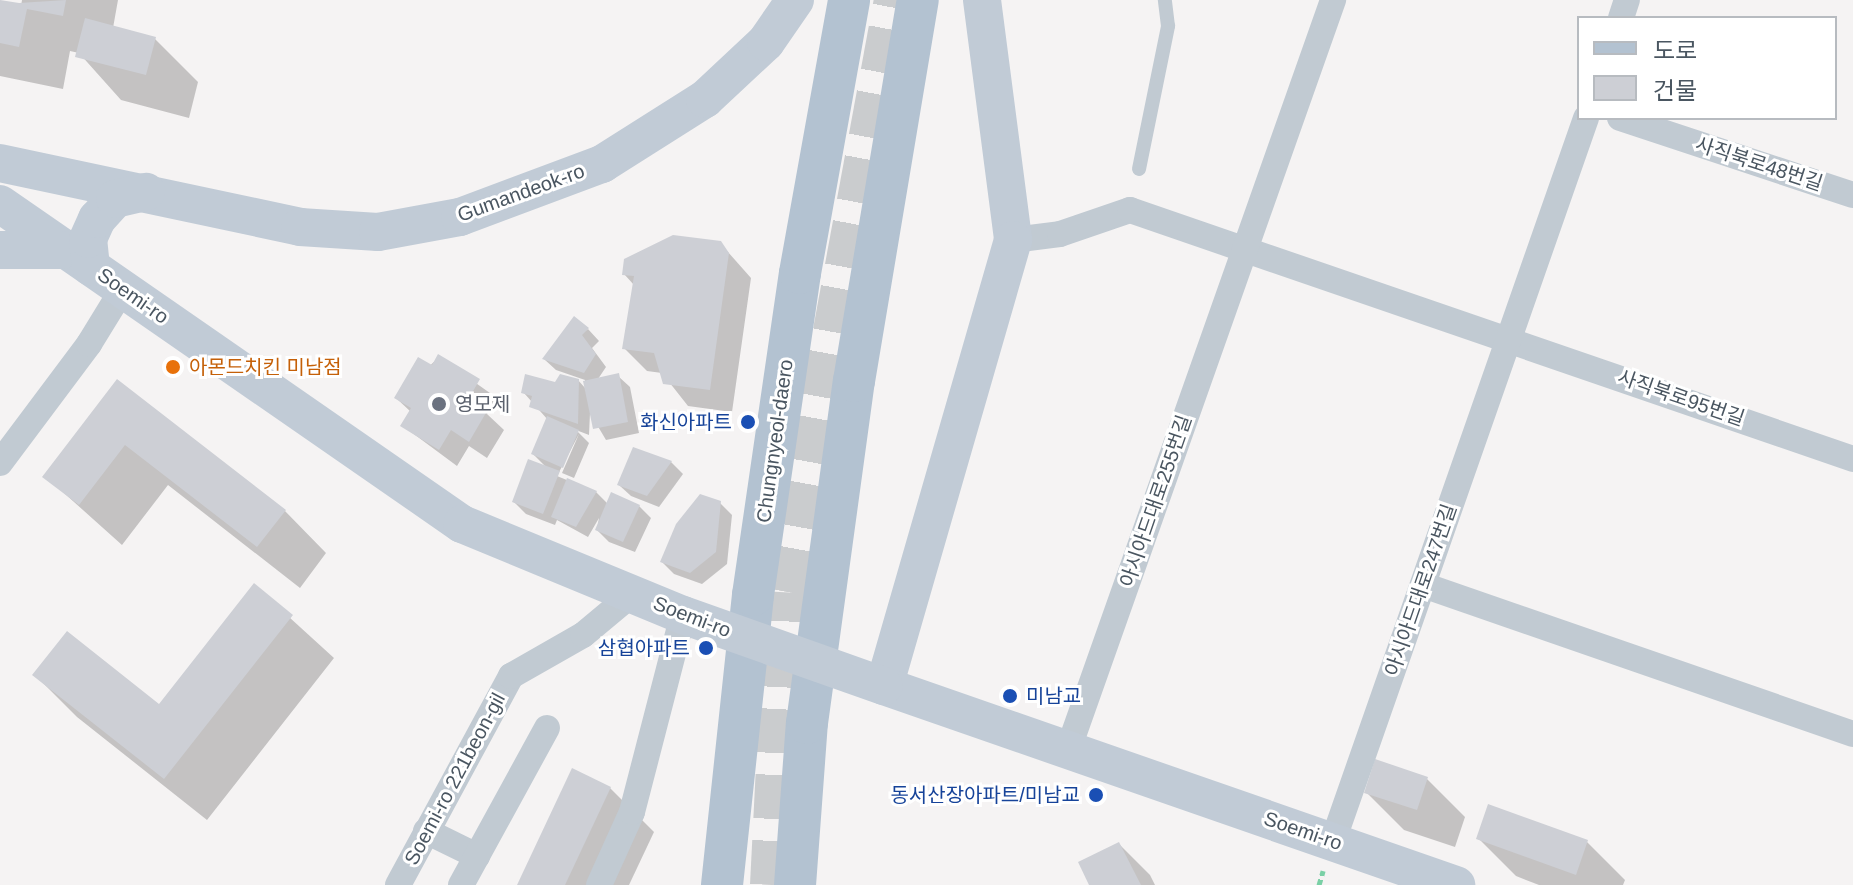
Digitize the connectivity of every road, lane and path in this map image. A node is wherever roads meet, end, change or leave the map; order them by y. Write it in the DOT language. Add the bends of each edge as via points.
graph roads {
  1 [pos="795,0"];
  2 [pos="849,0"];
  3 [pos="918,0"];
  4 [pos="982,0"];
  5 [pos="1165,0"];
  6 [pos="1333,0"];
  7 [pos="1585,120"];
  8 [pos="1626,120"];
  9 [pos="0,163"];
  10 [pos="1139,169"];
  11 [pos="146,192"];
  12 [pos="1853,195"];
  13 [pos="0,204"];
  14 [pos="1013,240"];
  15 [pos="1245,248"];
  16 [pos="0,250"];
  17 [pos="77,258"];
  18 [pos="124,287"];
  19 [pos="1509,338"];
  20 [pos="1853,459"];
  21 [pos="0,463"];
  22 [pos="1423,585"];
  23 [pos="632,594"];
  24 [pos="683,615"];
  25 [pos="884,686"];
  26 [pos="547,728"];
  27 [pos="1853,734"];
  28 [pos="1067,753"];
  29 [pos="428,832"];
  30 [pos="1333,841"];
  31 [pos="477,856"];
  32 [pos="398,885"];
  33 [pos="461,885"];
  34 [pos="599,885"];
  35 [pos="722,885"];
  36 [pos="795,885"];
  37 [pos="1456,885"];
  1 -- 11 [label="main road, Gumandeok-ro" via="766,42 705,99 602,164 460,217 378,232 300,227"];
  2 -- 35 [label="main road, Chungnyeol-daero" via="800,273 753,595"];
  3 -- 36 [label="main road" via="850,412 807,723"];
  4 -- 14 [label="main road"];
  5 -- 10 [label="lane" via="1168,26"];
  6 -- 15 [label="street, 아시아드대로255번길"];
  7 -- 19 [label="street, 아시아드대로247번길"];
  8 -- 12 [label="street, 사직북로48번길"];
  9 -- 11 [label="main road, Gumandeok-ro"];
  11 -- 17 [label="main road" via="115,199 97,219"];
  13 -- 17 [label="main road, Soemi-ro"];
  14 -- 15 [label="street" via="1060,234 1130,210"];
  14 -- 25 [label="main road"];
  15 -- 19 [label="street"];
  15 -- 28 [label="street, 아시아드대로255번길"];
  16 -- 17 [label="main road"];
  17 -- 18 [label="main road, Soemi-ro"];
  18 -- 21 [label="street" via="89,344"];
  18 -- 23 [label="main road, Soemi-ro" via="462,524"];
  19 -- 20 [label="street, 사직북로95번길"];
  19 -- 22 [label="street, 아시아드대로247번길"];
  22 -- 27 [label="street"];
  22 -- 30 [label="street, 아시아드대로247번길"];
  23 -- 24 [label="main road, Soemi-ro"];
  23 -- 29 [label="street, Soemi-ro 221beon-gil" via="583,635 511,676 489,708"];
  24 -- 25 [label="main road, Soemi-ro, bridge"];
  24 -- 34 [label="street" via="632,812"];
  25 -- 28 [label="main road, Soemi-ro"];
  26 -- 31 [label="street"];
  28 -- 30 [label="main road, Soemi-ro"];
  29 -- 31 [label="street"];
  29 -- 32 [label="street, Soemi-ro 221beon-gil"];
  30 -- 37 [label="main road, Soemi-ro"];
  31 -- 33 [label="street"];
}
